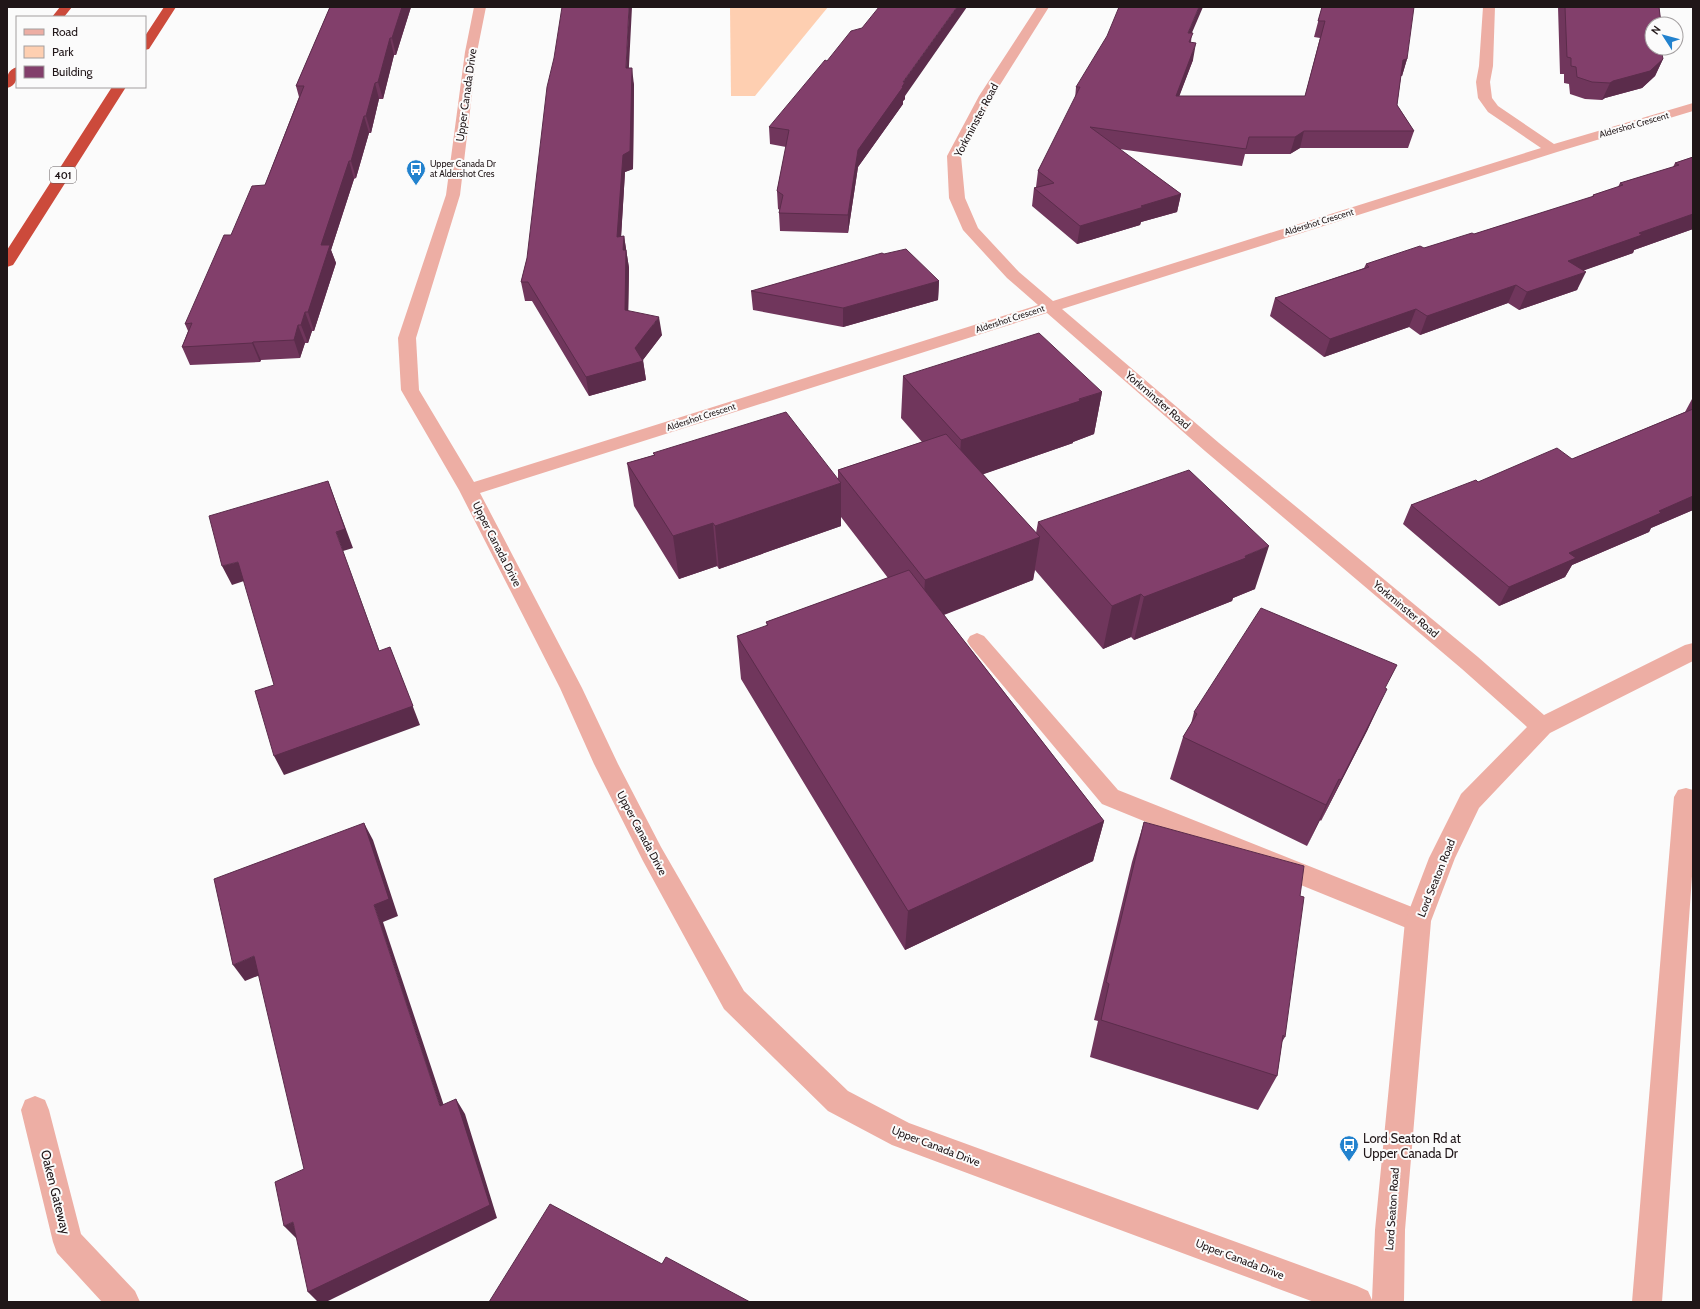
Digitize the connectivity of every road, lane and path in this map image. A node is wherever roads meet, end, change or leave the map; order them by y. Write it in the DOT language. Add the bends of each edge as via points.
graph roads {
  1 [pos="66,7"];
  2 [pos="170,7"];
  3 [pos="480,7"];
  4 [pos="1043,7"];
  5 [pos="1489,7"];
  6 [pos="59,16"];
  7 [pos="146,44"];
  8 [pos="16,72"];
  9 [pos="7,84"];
  10 [pos="118,88"];
  11 [pos="1693,107"];
  12 [pos="1552,149"];
  13 [pos="7,262"];
  14 [pos="1051,306"];
  15 [pos="469,490"];
  16 [pos="977,641"];
  17 [pos="1693,651"];
  18 [pos="1542,727"];
  19 [pos="1693,799"];
  20 [pos="1418,922"];
  21 [pos="35,1110"];
  22 [pos="124,1302"];
  23 [pos="1357,1302"];
  24 [pos="1388,1302"];
  25 [pos="1647,1302"];
  1 -- 6 [label="highway"];
  2 -- 7 [label="highway"];
  3 -- 15 [label="street, Upper Canada Drive" via="471,52 453,196 406,338 410,390"];
  4 -- 14 [label="street, Yorkminster Road" via="986,96 954,156 957,198 971,230 1013,275"];
  5 -- 12 [label="street" via="1486,66 1482,82 1485,98 1493,109"];
  8 -- 9 [label="highway"];
  10 -- 13 [label="highway, 401"];
  11 -- 12 [label="street, Aldershot Crescent"];
  12 -- 14 [label="street, Aldershot Crescent"];
  14 -- 15 [label="street, Aldershot Crescent"];
  14 -- 18 [label="street, Yorkminster Road"];
  15 -- 23 [label="street, Upper Canada Drive" via="571,688 652,854 734,1000 838,1101 902,1135"];
  16 -- 20 [label="lane" via="1110,797"];
  17 -- 18 [label="street, Lord Seaton Road"];
  18 -- 20 [label="street, Lord Seaton Road" via="1470,801 1442,858"];
  19 -- 25 [label="lane" via="1686,798"];
  20 -- 24 [label="street, Lord Seaton Road" via="1390,1230"];
  21 -- 22 [label="street, Oaken Gateway" via="68,1242"];
}
